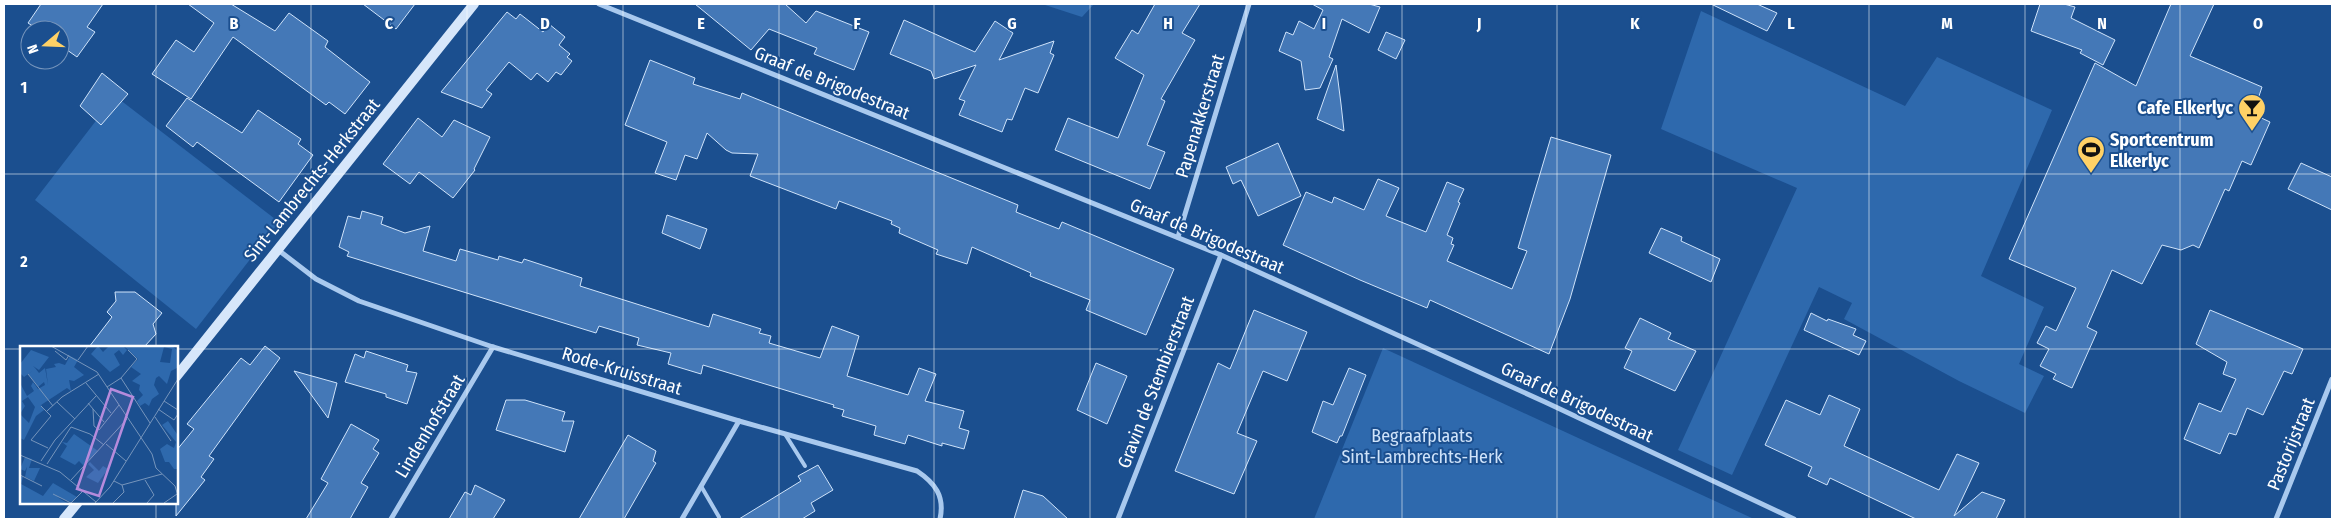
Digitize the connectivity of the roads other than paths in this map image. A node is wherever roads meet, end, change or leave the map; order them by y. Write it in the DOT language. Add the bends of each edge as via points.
graph roads {
  1 [pos="474,4"];
  2 [pos="599,4"];
  3 [pos="1250,4"];
  4 [pos="1178,237"];
  5 [pos="277,249"];
  6 [pos="1221,255"];
  7 [pos="493,347"];
  8 [pos="178,374"];
  9 [pos="2332,379"];
  10 [pos="739,421"];
  11 [pos="786,434"];
  12 [pos="805,466"];
  13 [pos="701,486"];
  14 [pos="77,503"];
  15 [pos="719,517"];
  16 [pos="64,519"];
  17 [pos="391,519"];
  18 [pos="682,519"];
  19 [pos="940,519"];
  20 [pos="1118,519"];
  21 [pos="1794,519"];
  22 [pos="2276,519"];
  1 -- 5 [label="street, Sint-Lambrechts-Herkstraat"];
  2 -- 4 [label="street, Graaf de Brigodestraat"];
  3 -- 4 [label="street, Papenakkerstraat"];
  4 -- 6 [label="street, Graaf de Brigodestraat"];
  5 -- 7 [label="street, Rode-Kruisstraat" via="316,279 359,301"];
  5 -- 8 [label="street, Sint-Lambrechts-Herkstraat"];
  6 -- 20 [label="street, Gravin de Stembierstraat"];
  6 -- 21 [label="street, Graaf de Brigodestraat"];
  7 -- 10 [label="street, Rode-Kruisstraat"];
  7 -- 17 [label="street, Lindenhofstraat"];
  9 -- 22 [label="street, Pastorijstraat"];
  10 -- 11 [label="street, Rode-Kruisstraat"];
  10 -- 13 [label="street"];
  11 -- 12 [label="lane"];
  11 -- 19 [label="street, Rode-Kruisstraat" via="917,472 931,480 938,492"];
  13 -- 15 [label="lane"];
  13 -- 18 [label="street"];
  14 -- 16 [label="street"];
}
